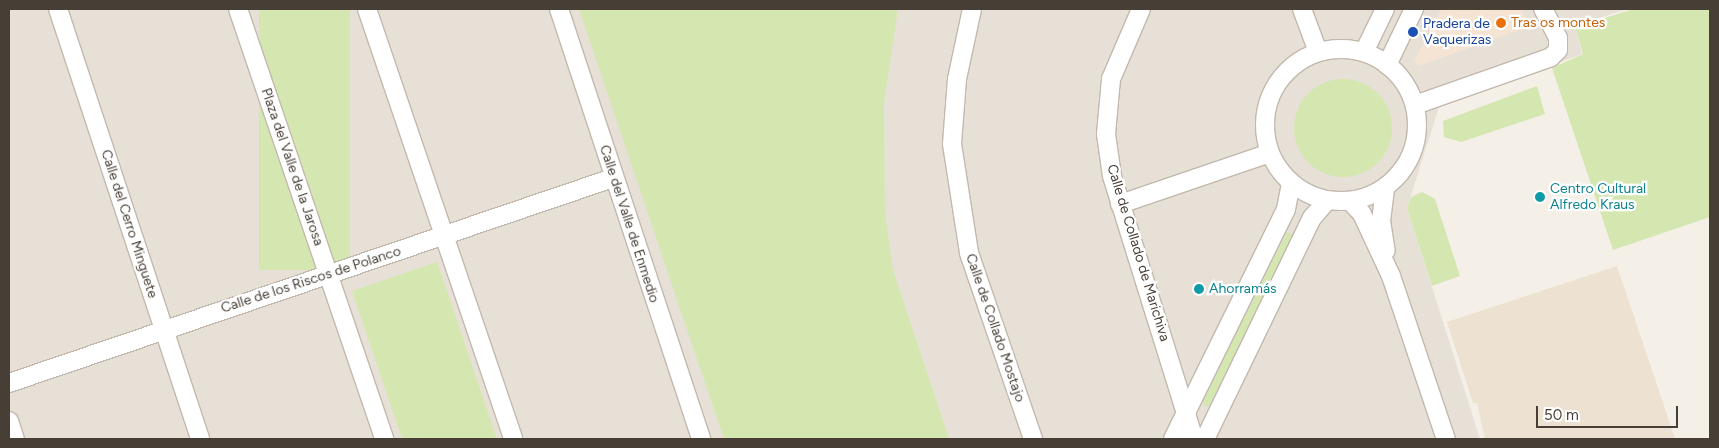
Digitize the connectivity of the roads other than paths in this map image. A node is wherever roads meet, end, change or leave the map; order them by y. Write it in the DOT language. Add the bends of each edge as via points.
graph roads {
  1 [pos="58,9"];
  2 [pos="238,9"];
  3 [pos="366,9"];
  4 [pos="559,9"];
  5 [pos="972,9"];
  6 [pos="1141,9"];
  7 [pos="1302,9"];
  8 [pos="1385,9"];
  9 [pos="1414,9"];
  10 [pos="1543,9"];
  11 [pos="1318,52"];
  12 [pos="1364,52"];
  13 [pos="1387,65"];
  14 [pos="1415,105"];
  15 [pos="1270,153"];
  16 [pos="613,178"];
  17 [pos="1291,184"];
  18 [pos="1385,189"];
  19 [pos="1327,201"];
  20 [pos="1351,202"];
  21 [pos="1120,204"];
  22 [pos="445,236"];
  23 [pos="328,275"];
  24 [pos="1391,276"];
  25 [pos="164,330"];
  26 [pos="9,383"];
  27 [pos="1186,414"];
  28 [pos="9,421"];
  29 [pos="15,439"];
  30 [pos="200,439"];
  31 [pos="384,439"];
  32 [pos="513,439"];
  33 [pos="701,439"];
  34 [pos="1033,439"];
  35 [pos="1173,439"];
  36 [pos="1194,439"];
  37 [pos="1205,439"];
  38 [pos="1446,439"];
  1 -- 25 [label="street, Calle del Cerro Minguete"];
  2 -- 23 [label="street, Plaza del Valle de la Jarosa"];
  3 -- 22 [label="street"];
  4 -- 16 [label="street, Calle del Valle de Enmedio"];
  5 -- 34 [label="street, Calle de Collado Mostajo" via="957,79 952,144 968,252"];
  6 -- 21 [label="street, Calle de Collado de Marichiva" via="1111,79 1106,134"];
  7 -- 11 [label="street"];
  8 -- 12 [label="street"];
  9 -- 13 [label="street"];
  10 -- 14 [label="street" via="1558,38 1558,50 1551,57"];
  11 -- 12 [label="street" via="1349,49"];
  11 -- 15 [label="street" via="1283,74 1272,92 1265,119"];
  12 -- 13 [label="street"];
  13 -- 14 [label="street" via="1399,76"];
  14 -- 18 [label="street" via="1416,130 1412,153"];
  15 -- 17 [label="street"];
  15 -- 21 [label="street"];
  16 -- 22 [label="street, Calle de los Riscos de Polanco"];
  16 -- 33 [label="street, Calle del Valle de Enmedio"];
  17 -- 19 [label="street"];
  17 -- 27 [label="street" via="1286,209"];
  18 -- 20 [label="street"];
  18 -- 24 [label="street" via="1381,222"];
  19 -- 20 [label="street"];
  19 -- 37 [label="street" via="1309,223"];
  20 -- 24 [label="street" via="1362,214"];
  21 -- 27 [label="street, Calle de Collado de Marichiva"];
  22 -- 23 [label="street, Calle de los Riscos de Polanco"];
  22 -- 32 [label="street"];
  23 -- 25 [label="street, Calle de los Riscos de Polanco"];
  23 -- 31 [label="street, Plaza del Valle de la Jarosa"];
  24 -- 38 [label="street"];
  25 -- 26 [label="street, Calle de los Riscos de Polanco"];
  25 -- 30 [label="street, Calle del Cerro Minguete"];
  27 -- 35 [label="street"];
  27 -- 36 [label="street, Calle de Collado de Marichiva"];
  28 -- 29 [label="street"];
}
